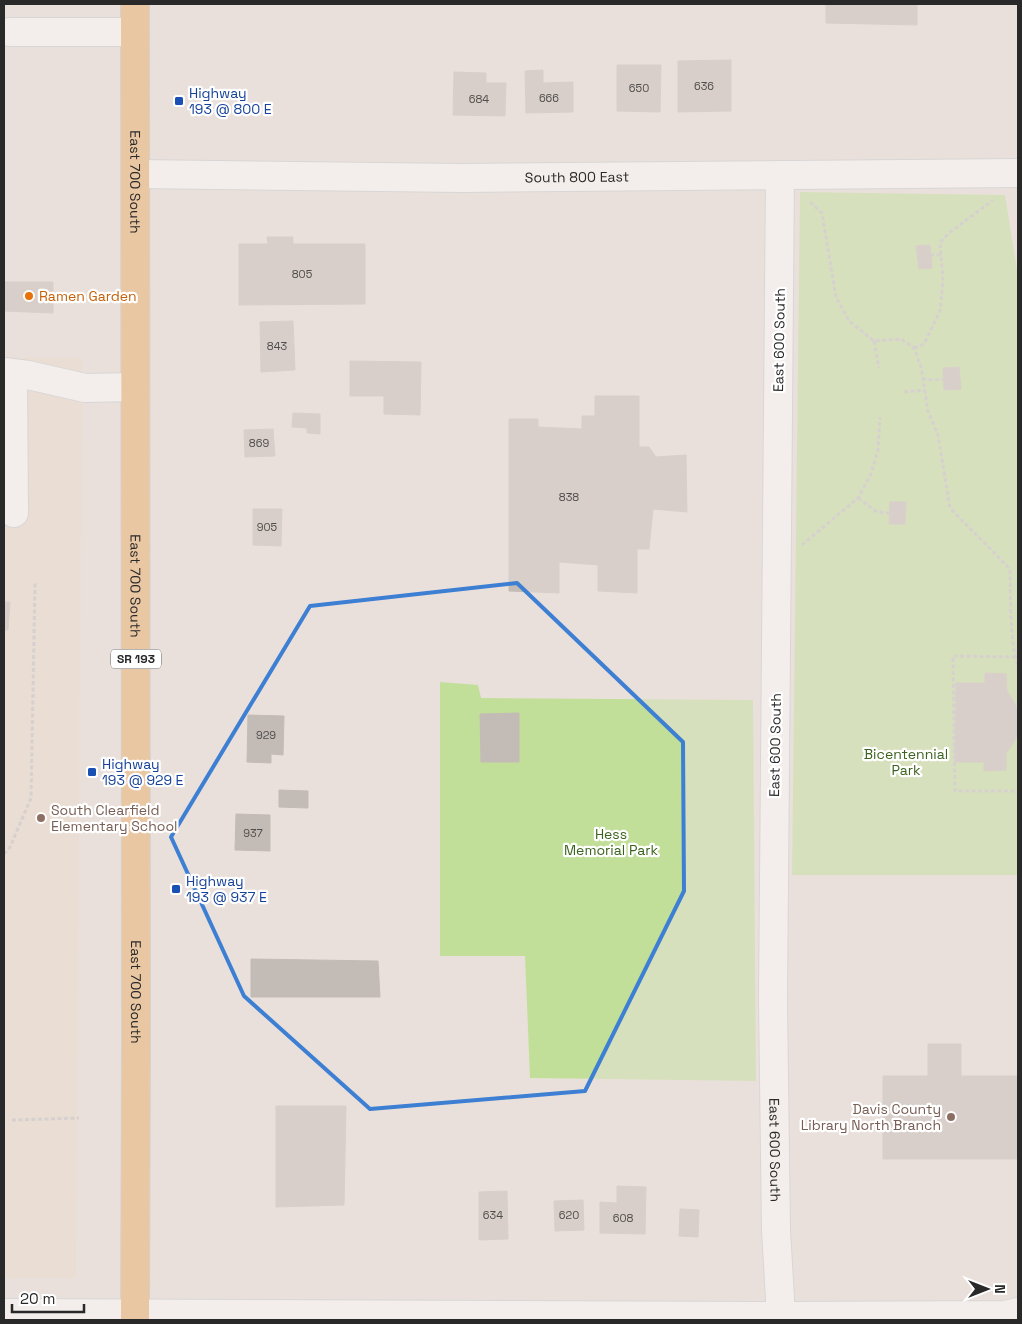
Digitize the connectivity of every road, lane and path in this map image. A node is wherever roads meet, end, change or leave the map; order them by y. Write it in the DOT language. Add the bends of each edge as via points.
graph roads {
  1 [pos="135,4"];
  2 [pos="10,32"];
  3 [pos="134,32"];
  4 [pos="1018,173"];
  5 [pos="136,174"];
  6 [pos="780,175"];
  7 [pos="808,199"];
  8 [pos="994,199"];
  9 [pos="930,255"];
  10 [pos="942,255"];
  11 [pos="874,342"];
  12 [pos="914,348"];
  13 [pos="879,368"];
  14 [pos="8,373"];
  15 [pos="944,378"];
  16 [pos="922,379"];
  17 [pos="135,387"];
  18 [pos="924,390"];
  19 [pos="904,392"];
  20 [pos="880,417"];
  21 [pos="858,498"];
  22 [pos="14,513"];
  23 [pos="890,513"];
  24 [pos="777,546"];
  25 [pos="35,582"];
  26 [pos="1016,657"];
  27 [pos="1018,666"];
  28 [pos="1018,791"];
  29 [pos="4,854"];
  30 [pos="79,1118"];
  31 [pos="12,1120"];
  32 [pos="1018,1312"];
  33 [pos="4,1313"];
  34 [pos="781,1316"];
  35 [pos="135,1317"];
  36 [pos="358,1317"];
  37 [pos="570,1318"];
  38 [pos="641,1318"];
  1 -- 3 [label="main road, East 700 South / SR 193"];
  2 -- 3 [label="street"];
  3 -- 5 [label="main road, East 700 South / SR 193"];
  4 -- 6 [label="street, South 800 East"];
  5 -- 6 [label="street, South 800 East" via="462,178"];
  5 -- 17 [label="main road, East 700 South / SR 193"];
  6 -- 24 [label="street, East 600 South"];
  7 -- 11 [label="path" via="822,213 836,297 849,320"];
  8 -- 10 [label="path" via="940,242"];
  9 -- 10 [label="path"];
  10 -- 12 [label="path" via="940,311 924,344"];
  11 -- 12 [label="path" via="901,339"];
  11 -- 13 [label="path"];
  12 -- 16 [label="path" via="920,360"];
  14 -- 17 [label="street" via="85,388"];
  14 -- 22 [label="street"];
  15 -- 16 [label="path"];
  16 -- 18 [label="path"];
  17 -- 35 [label="main road, East 700 South / SR 193"];
  18 -- 19 [label="path"];
  18 -- 26 [label="path" via="938,435 950,508 1010,569"];
  20 -- 21 [label="path" via="878,450 871,474"];
  21 -- 23 [label="path" via="878,512"];
  21 -- 24 [label="path" via="800,546"];
  24 -- 34 [label="street, East 600 South" via="774,1000 776,1230"];
  25 -- 29 [label="path" via="31,798"];
  26 -- 27 [label="path"];
  26 -- 28 [label="path" via="953,656 955,790"];
  30 -- 31 [label="path"];
  32 -- 34 [label="street" via="1006,1315"];
  33 -- 35 [label="street"];
  34 -- 38 [label="street"];
  35 -- 36 [label="street"];
  36 -- 37 [label="street"];
  37 -- 38 [label="street"];
}
